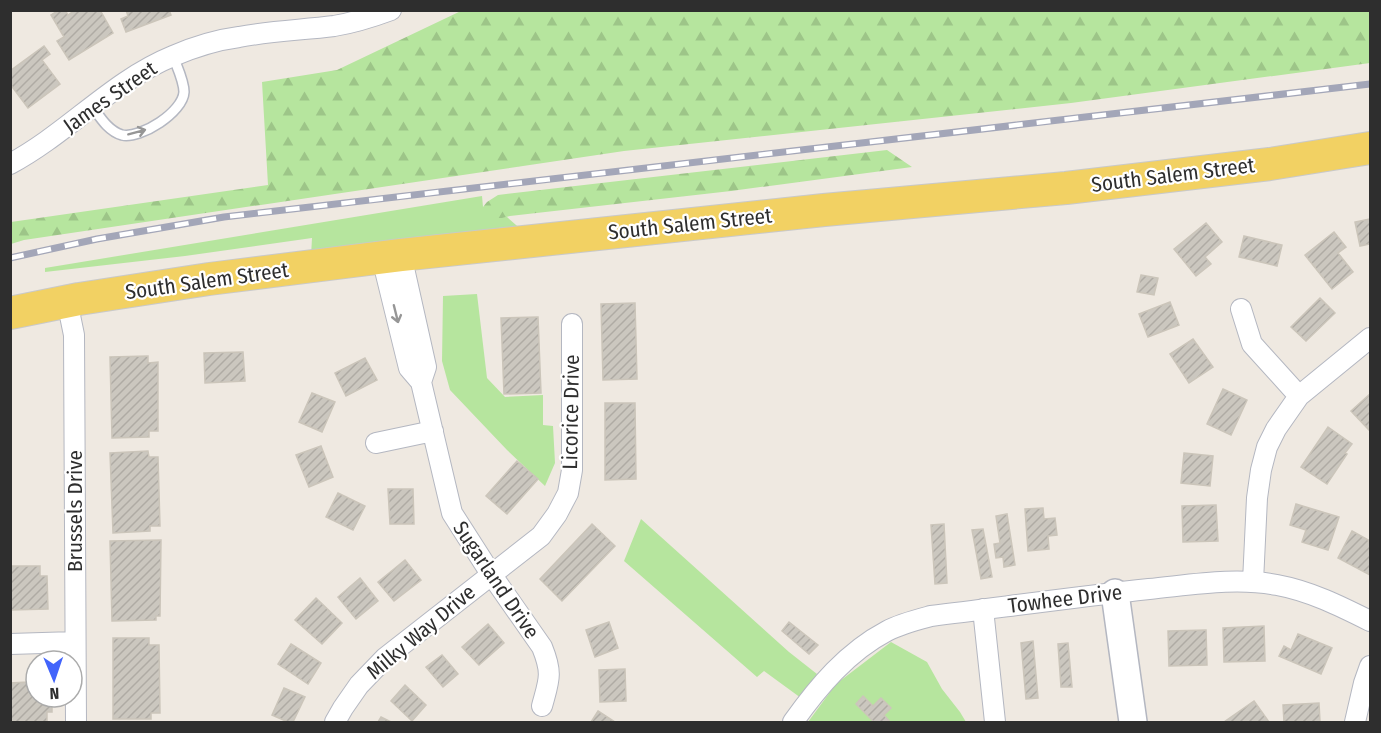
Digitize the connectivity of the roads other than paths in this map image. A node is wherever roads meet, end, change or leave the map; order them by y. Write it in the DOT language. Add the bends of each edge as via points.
graph roads {
  1 [pos="379,12"];
  2 [pos="173,56"];
  3 [pos="92,106"];
  4 [pos="1371,148"];
  5 [pos="10,164"];
  6 [pos="391,256"];
  7 [pos="67,301"];
  8 [pos="1241,309"];
  9 [pos="10,313"];
  10 [pos="572,324"];
  11 [pos="1371,338"];
  12 [pos="1299,396"];
  13 [pos="433,431"];
  14 [pos="376,442"];
  15 [pos="490,574"];
  16 [pos="1253,582"];
  17 [pos="1115,593"];
  18 [pos="983,609"];
  19 [pos="1371,621"];
  20 [pos="75,642"];
  21 [pos="10,644"];
  22 [pos="1371,666"];
  23 [pos="542,706"];
  24 [pos="76,723"];
  25 [pos="335,723"];
  26 [pos="793,723"];
  27 [pos="995,723"];
  28 [pos="1133,723"];
  29 [pos="1355,723"];
  1 -- 2 [label="street, James Street" via="336,25 238,37"];
  2 -- 3 [label="street, James Street"];
  3 -- 2 [label="lane, one-way" via="113,131 132,136 142,133 174,112 184,95"];
  3 -- 5 [label="street, James Street" via="38,148"];
  4 -- 6 [label="main road, South Salem Street" via="1066,188"];
  6 -- 7 [label="main road, South Salem Street"];
  6 -- 13 [label="street, Sugarland Drive" via="426,367 421,381"];
  7 -- 9 [label="main road, South Salem Street"];
  7 -- 20 [label="street, Brussels Drive" via="74,335"];
  8 -- 12 [label="street" via="1252,344"];
  10 -- 15 [label="street, Licorice Drive" via="573,450 568,493 541,536"];
  11 -- 12 [label="street"];
  12 -- 16 [label="street" via="1276,429 1261,470"];
  13 -- 14 [label="street"];
  13 -- 15 [label="street, Sugarland Drive" via="452,513"];
  15 -- 23 [label="street, Sugarland Drive" via="542,648 550,675"];
  15 -- 25 [label="street, Milky Way Drive" via="385,658 359,685"];
  16 -- 17 [label="street, Towhee Drive"];
  16 -- 19 [label="street, Towhee Drive" via="1304,592"];
  17 -- 18 [label="street, Towhee Drive"];
  17 -- 28 [label="main road"];
  18 -- 26 [label="street, Towhee Drive" via="931,616 887,631 842,664"];
  18 -- 27 [label="street"];
  20 -- 21 [label="street"];
  20 -- 24 [label="street, Brussels Drive"];
  22 -- 29 [label="street"];
}
